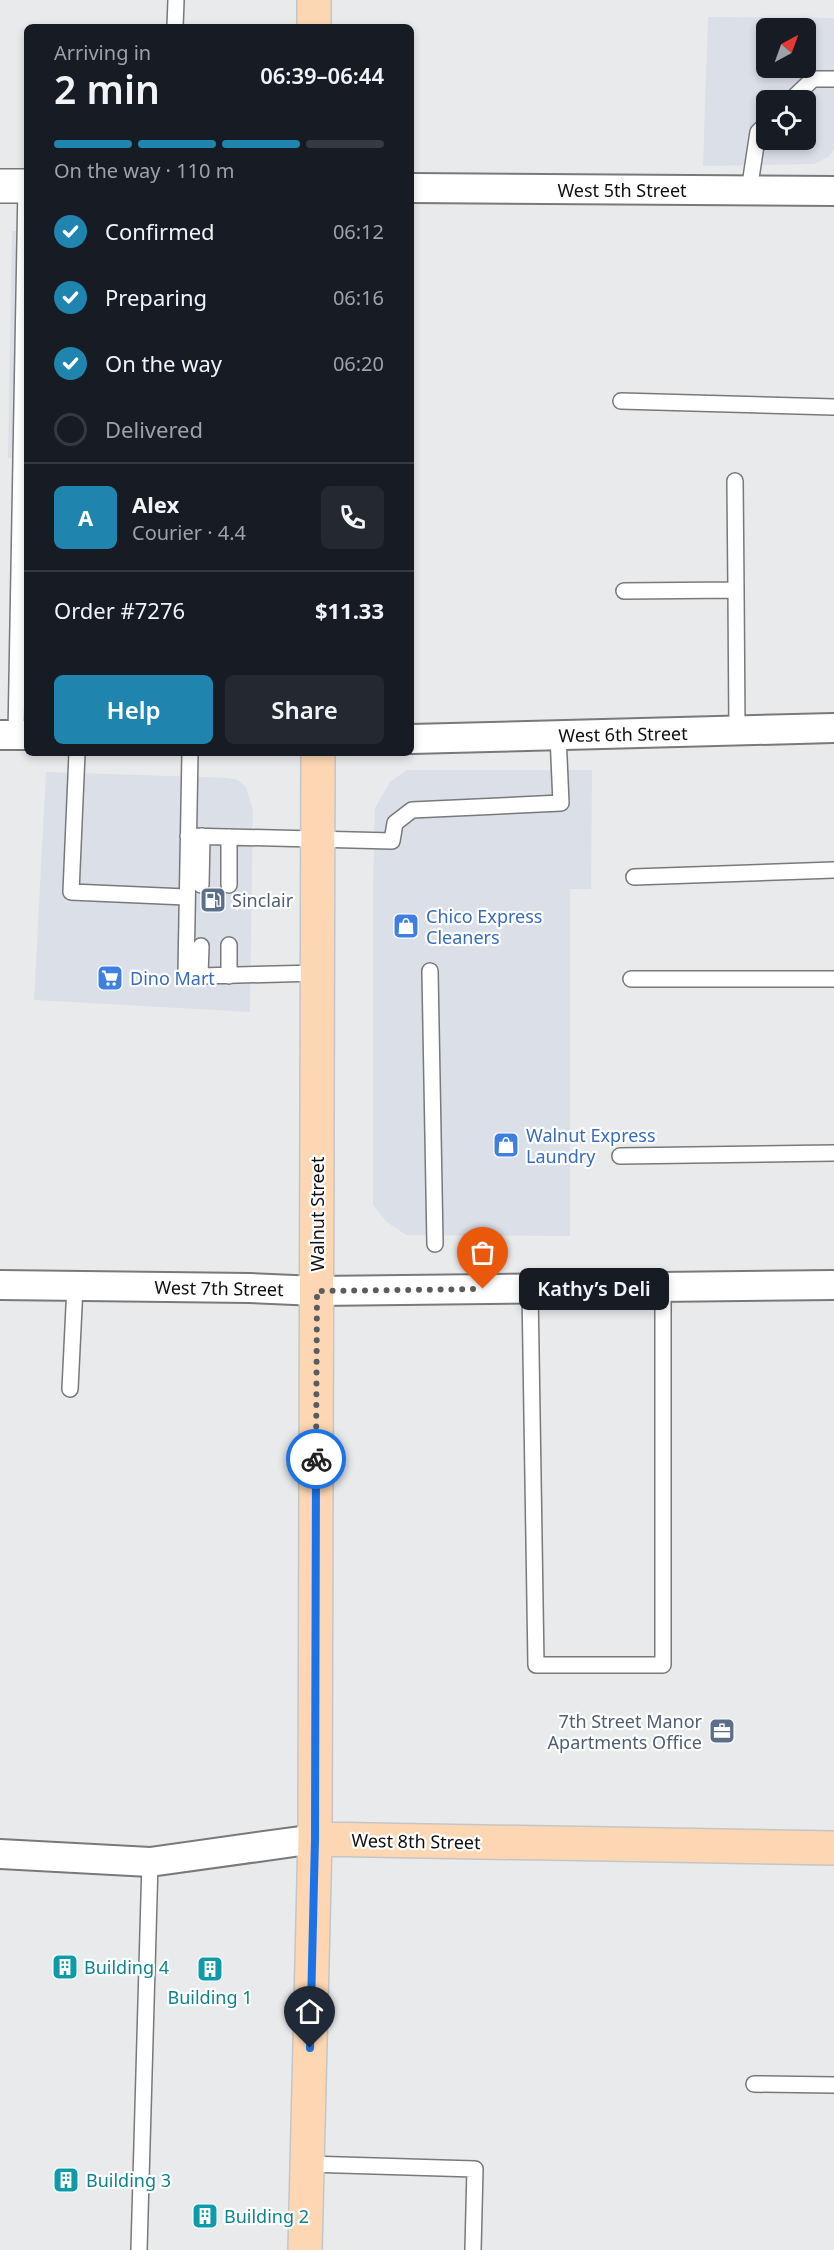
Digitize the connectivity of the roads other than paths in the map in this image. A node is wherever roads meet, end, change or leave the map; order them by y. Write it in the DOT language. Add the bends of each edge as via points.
graph roads {
  1 [pos="176,0"];
  2 [pos="314,0"];
  3 [pos="175,24"];
  4 [pos="314,24"];
  5 [pos="834,79"];
  6 [pos="802,90"];
  7 [pos="756,145"];
  8 [pos="18,186"];
  9 [pos="414,188"];
  10 [pos="749,190"];
  11 [pos="834,191"];
  12 [pos="24,238"];
  13 [pos="621,401"];
  14 [pos="834,407"];
  15 [pos="24,478"];
  16 [pos="735,481"];
  17 [pos="624,591"];
  18 [pos="736,591"];
  19 [pos="834,728"];
  20 [pos="737,731"];
  21 [pos="14,735"];
  22 [pos="558,735"];
  23 [pos="414,739"];
  24 [pos="77,756"];
  25 [pos="190,756"];
  26 [pos="318,756"];
  27 [pos="195,836"];
  28 [pos="230,837"];
  29 [pos="318,840"];
  30 [pos="834,870"];
  31 [pos="634,877"];
  32 [pos="201,885"];
  33 [pos="229,885"];
  34 [pos="186,897"];
  35 [pos="229,945"];
  36 [pos="201,946"];
  37 [pos="430,971"];
  38 [pos="318,973"];
  39 [pos="200,976"];
  40 [pos="229,976"];
  41 [pos="631,979"];
  42 [pos="834,979"];
  43 [pos="834,1154"];
  44 [pos="620,1156"];
  45 [pos="435,1244"];
  46 [pos="0,1285"];
  47 [pos="834,1285"];
  48 [pos="75,1286"];
  49 [pos="663,1287"];
  50 [pos="530,1289"];
  51 [pos="317,1291"];
  52 [pos="70,1389"];
  53 [pos="315,1839"];
  54 [pos="834,1848"];
  55 [pos="0,1854"];
  56 [pos="150,1862"];
  57 [pos="754,2084"];
  58 [pos="834,2085"];
  59 [pos="307,2164"];
  60 [pos="139,2250"];
  61 [pos="305,2250"];
  62 [pos="473,2250"];
  1 -- 3 [label="lane"];
  2 -- 4 [label="main road"];
  5 -- 6 [label="lane" via="813,80"];
  7 -- 10 [label="lane"];
  8 -- 12 [label="lane"];
  9 -- 10 [label="street, West 5th Street"];
  10 -- 11 [label="street, West 5th Street"];
  13 -- 14 [label="lane"];
  15 -- 21 [label="lane"];
  16 -- 18 [label="lane"];
  17 -- 18 [label="lane"];
  18 -- 20 [label="lane"];
  19 -- 20 [label="street, West 6th Street"];
  20 -- 22 [label="street, West 6th Street"];
  22 -- 23 [label="street, West 6th Street"];
  22 -- 29 [label="lane" via="561,803 412,810 394,824 392,841"];
  24 -- 34 [label="lane" via="71,892"];
  25 -- 27 [label="lane"];
  26 -- 29 [label="main road, Walnut Street"];
  27 -- 28 [label="lane"];
  27 -- 32 [label="lane"];
  27 -- 34 [label="lane"];
  28 -- 29 [label="lane"];
  28 -- 33 [label="lane"];
  29 -- 38 [label="main road, Walnut Street"];
  30 -- 31 [label="lane"];
  34 -- 39 [label="lane" via="186,972"];
  35 -- 40 [label="lane"];
  36 -- 39 [label="lane"];
  37 -- 45 [label="lane"];
  38 -- 40 [label="lane"];
  38 -- 51 [label="main road, Walnut Street"];
  39 -- 40 [label="lane"];
  41 -- 42 [label="lane"];
  43 -- 44 [label="lane"];
  46 -- 48 [label="street, West 7th Street"];
  47 -- 49 [label="street, West 7th Street"];
  48 -- 51 [label="street, West 7th Street"];
  48 -- 52 [label="lane"];
  49 -- 50 [label="street, West 7th Street"];
  49 -- 50 [label="lane" via="663,1665 536,1665"];
  50 -- 51 [label="street, West 7th Street"];
  51 -- 53 [label="main road, Walnut Street"];
  53 -- 54 [label="main road, West 8th Street"];
  53 -- 56 [label="street, West 8th Street"];
  53 -- 59 [label="main road, Walnut Street"];
  55 -- 56 [label="street, West 8th Street"];
  56 -- 60 [label="lane"];
  57 -- 58 [label="lane"];
  59 -- 61 [label="main road, Walnut Street"];
  59 -- 62 [label="lane" via="476,2169"];
}
